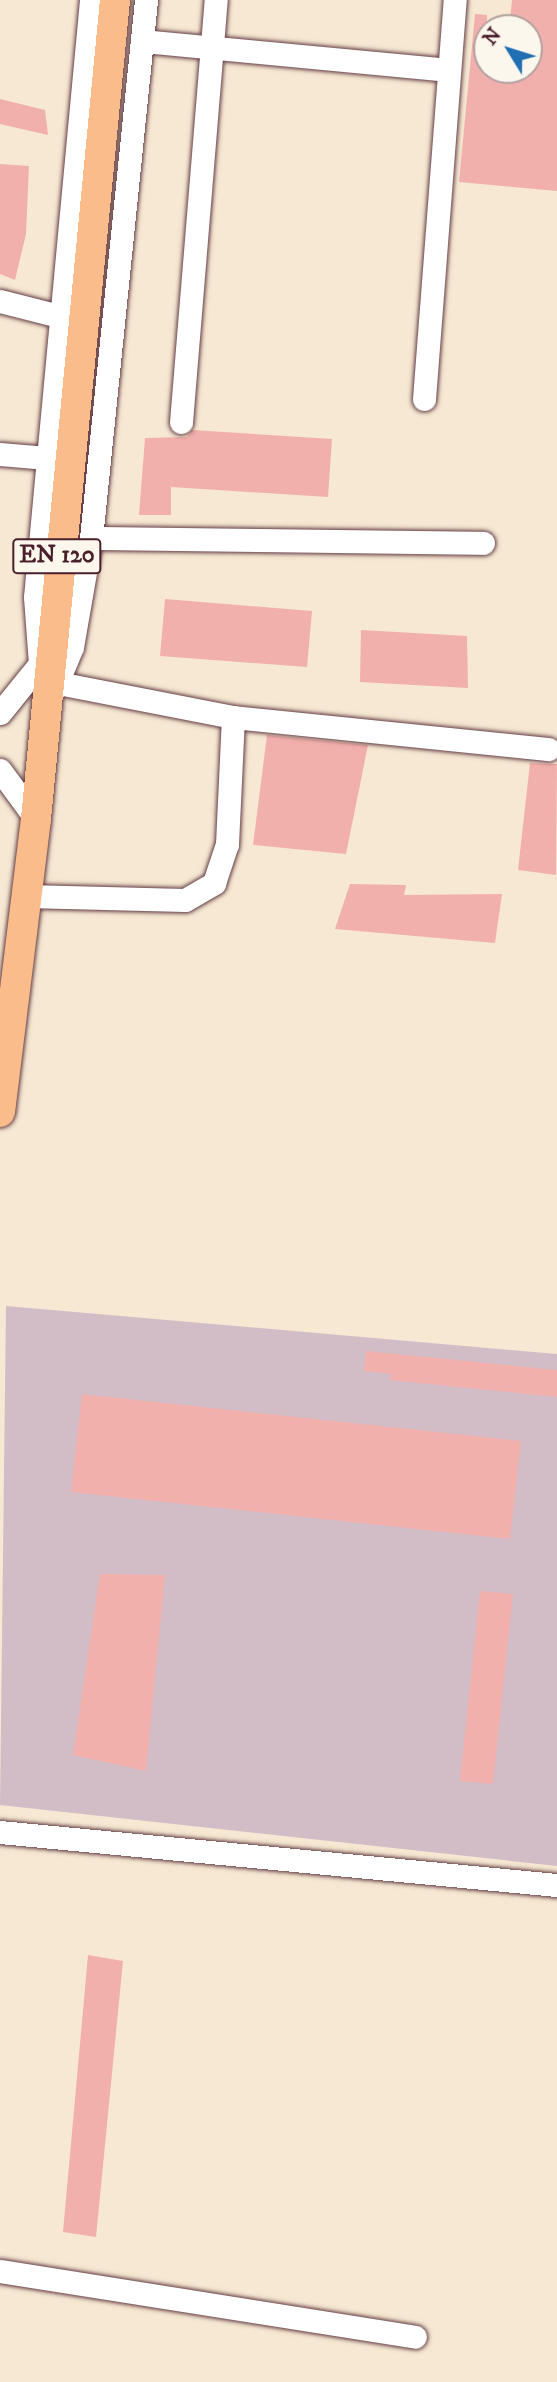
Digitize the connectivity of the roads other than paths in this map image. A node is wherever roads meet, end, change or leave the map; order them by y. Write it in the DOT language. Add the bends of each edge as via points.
graph roads {
  1 [pos="91,0"];
  2 [pos="115,0"];
  3 [pos="146,0"];
  4 [pos="216,0"];
  5 [pos="455,0"];
  6 [pos="142,41"];
  7 [pos="212,47"];
  8 [pos="449,70"];
  9 [pos="0,301"];
  10 [pos="59,316"];
  11 [pos="424,399"];
  12 [pos="181,422"];
  13 [pos="0,454"];
  14 [pos="47,458"];
  15 [pos="91,538"];
  16 [pos="483,543"];
  17 [pos="38,666"];
  18 [pos="53,694"];
  19 [pos="0,713"];
  20 [pos="233,717"];
  21 [pos="548,749"];
  22 [pos="0,770"];
  23 [pos="36,819"];
  24 [pos="26,896"];
  25 [pos="0,1112"];
  26 [pos="0,1832"];
  27 [pos="557,1885"];
  28 [pos="0,2272"];
  29 [pos="415,2337"];
  1 -- 10 [label="street"];
  2 -- 18 [label="main road, EN 120" via="55,576"];
  3 -- 6 [label="street"];
  4 -- 7 [label="street"];
  5 -- 8 [label="street"];
  6 -- 7 [label="street"];
  6 -- 15 [label="street"];
  7 -- 8 [label="street"];
  7 -- 12 [label="street"];
  8 -- 11 [label="street"];
  9 -- 10 [label="street"];
  10 -- 14 [label="street"];
  13 -- 14 [label="street"];
  14 -- 17 [label="street" via="35,597"];
  15 -- 16 [label="street"];
  15 -- 18 [label="street" via="77,623"];
  17 -- 18 [label="street"];
  17 -- 19 [label="street"];
  18 -- 20 [label="street"];
  18 -- 23 [label="main road, EN 120"];
  20 -- 21 [label="street"];
  20 -- 24 [label="street" via="228,844 214,883 186,900"];
  22 -- 23 [label="street"];
  23 -- 24 [label="main road, EN 120"];
  24 -- 25 [label="main road, EN 120"];
  26 -- 27 [label="street"];
  28 -- 29 [label="street"];
}
